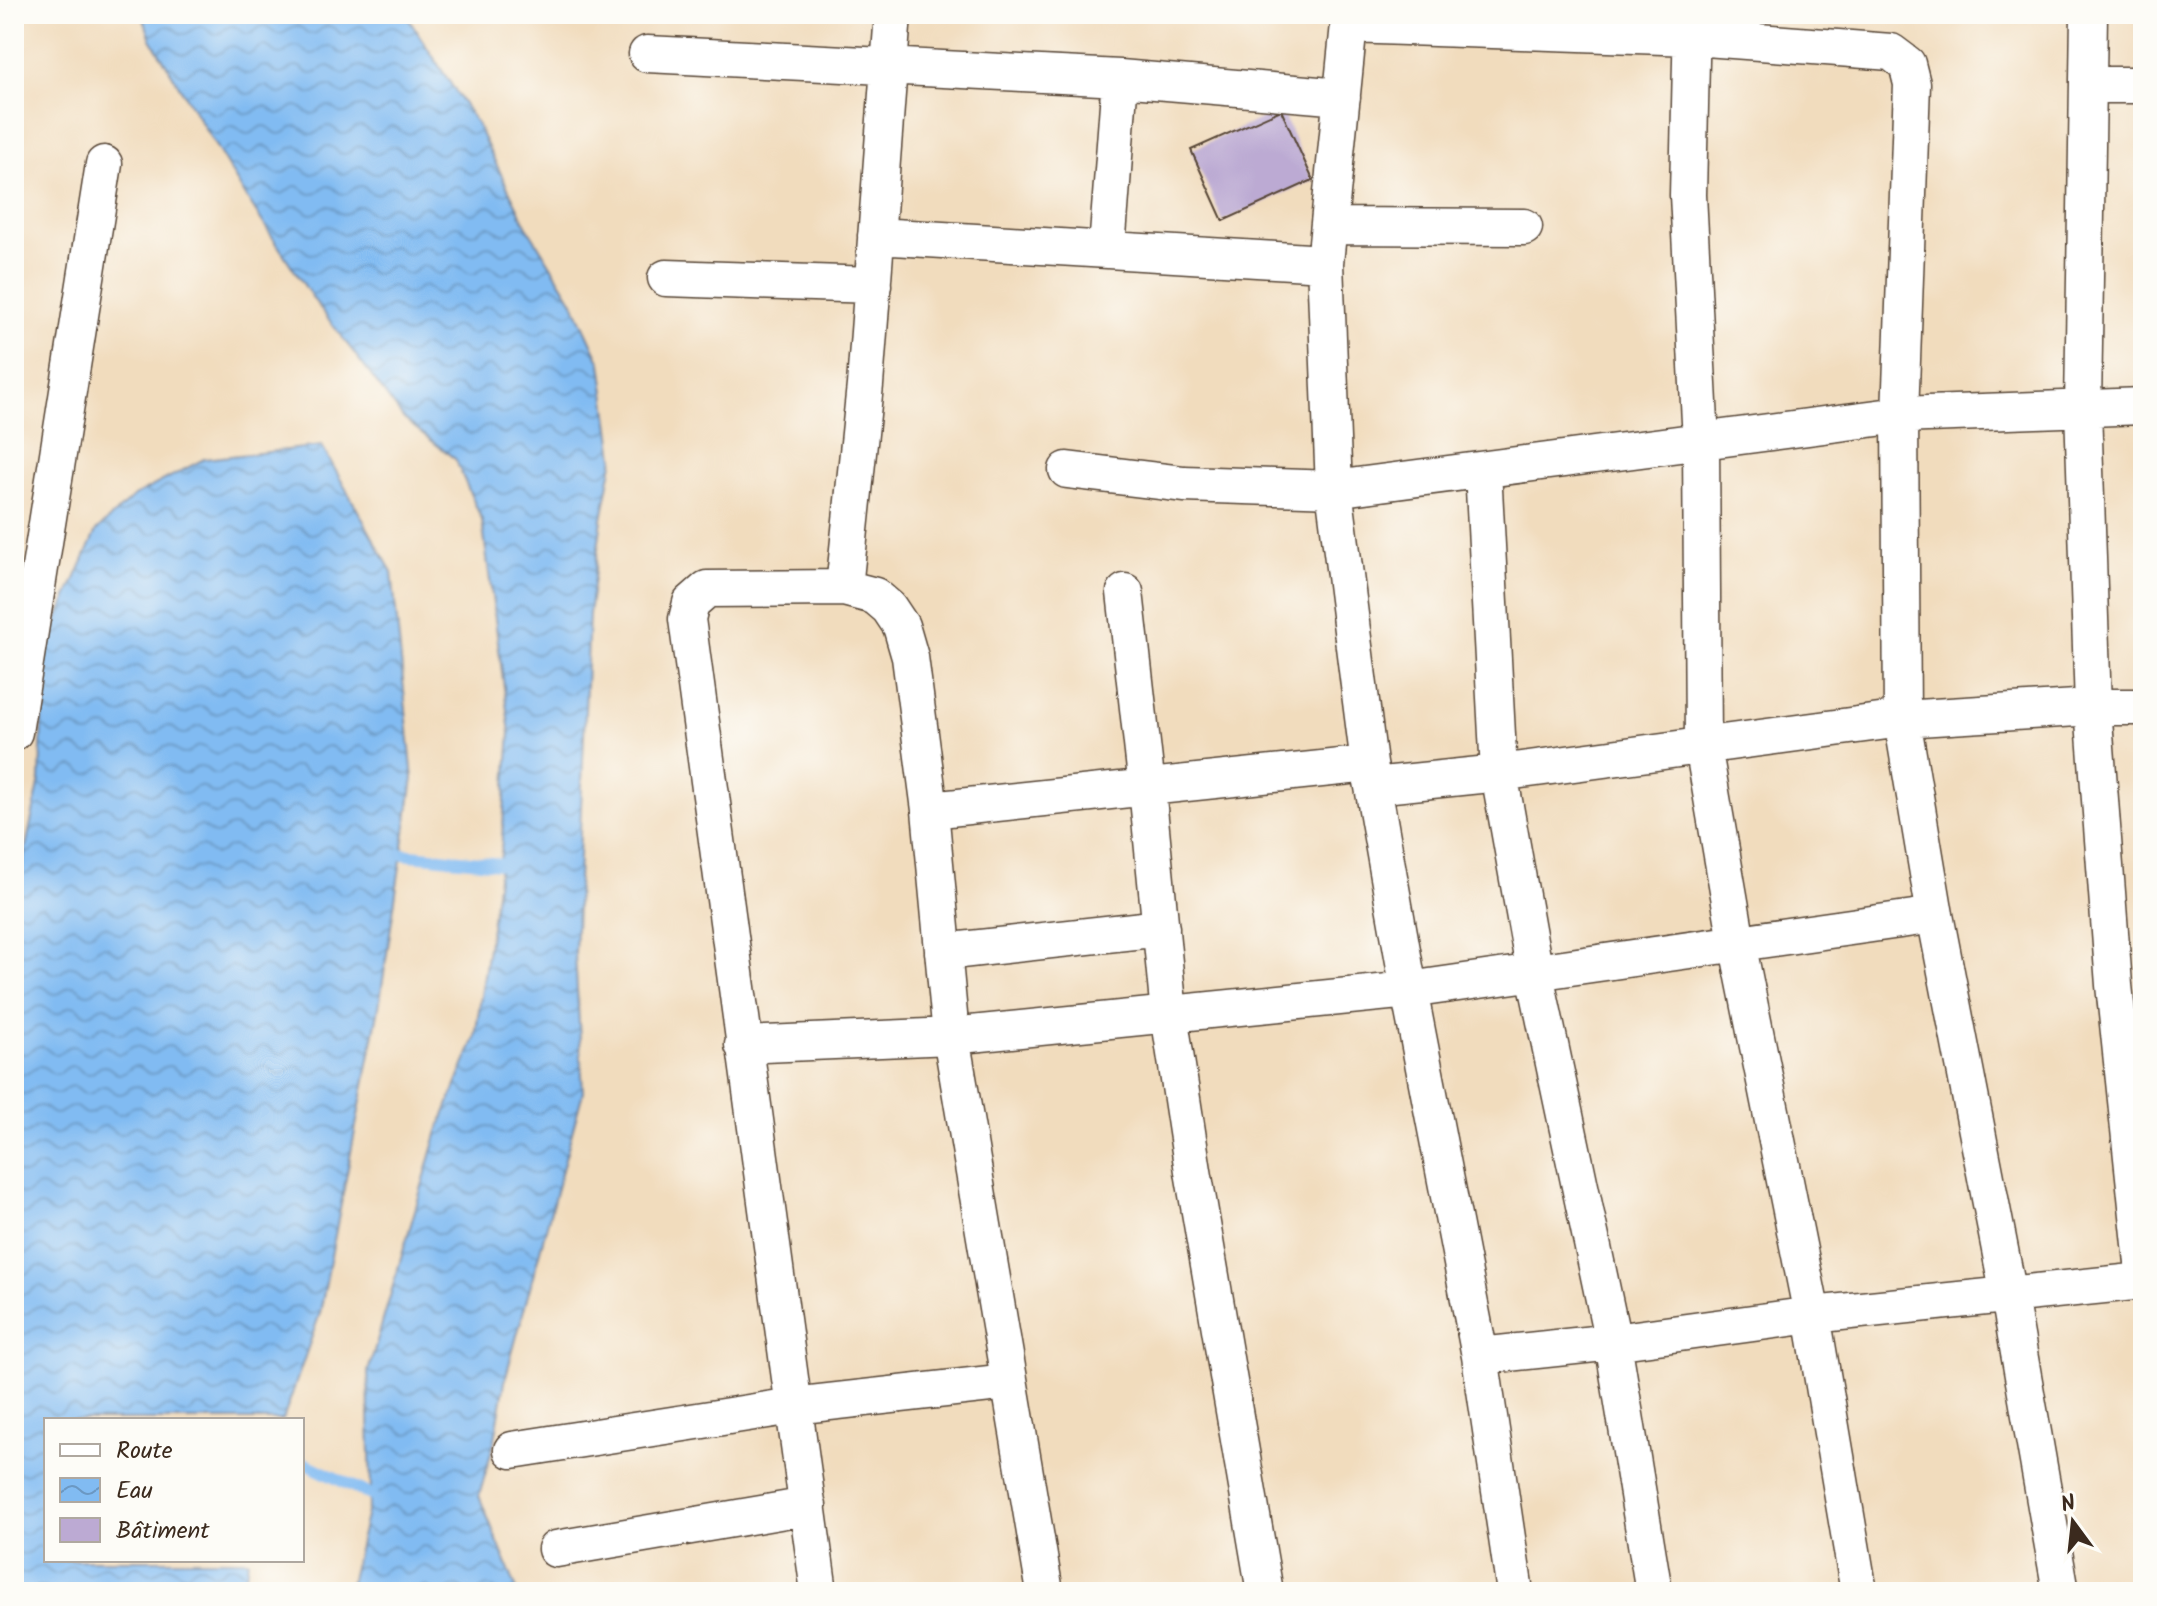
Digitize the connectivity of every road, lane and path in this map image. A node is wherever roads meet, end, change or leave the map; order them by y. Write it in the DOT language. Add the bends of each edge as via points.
graph roads {
  1 [pos="893,14"];
  2 [pos="2089,14"];
  3 [pos="1350,20"];
  4 [pos="1692,26"];
  5 [pos="647,54"];
  6 [pos="888,67"];
  7 [pos="1120,78"];
  8 [pos="2088,85"];
  9 [pos="2143,85"];
  10 [pos="1342,97"];
  11 [pos="104,164"];
  12 [pos="1330,226"];
  13 [pos="1524,227"];
  14 [pos="876,236"];
  15 [pos="1107,249"];
  16 [pos="1325,263"];
  17 [pos="666,278"];
  18 [pos="873,285"];
  19 [pos="2143,406"];
  20 [pos="2083,409"];
  21 [pos="1900,415"];
  22 [pos="1701,441"];
  23 [pos="1067,470"];
  24 [pos="1483,470"];
  25 [pos="1334,489"];
  26 [pos="844,588"];
  27 [pos="1125,592"];
  28 [pos="2093,707"];
  29 [pos="2143,707"];
  30 [pos="1902,719"];
  31 [pos="14,732"];
  32 [pos="1703,746"];
  33 [pos="1499,773"];
  34 [pos="1371,775"];
  35 [pos="1147,788"];
  36 [pos="930,810"];
  37 [pos="1935,915"];
  38 [pos="1161,928"];
  39 [pos="1737,942"];
  40 [pos="943,952"];
  41 [pos="1535,974"];
  42 [pos="1409,990"];
  43 [pos="1169,1014"];
  44 [pos="951,1036"];
  45 [pos="743,1045"];
  46 [pos="2143,1263"];
  47 [pos="2143,1281"];
  48 [pos="2009,1296"];
  49 [pos="1812,1315"];
  50 [pos="1613,1342"];
  51 [pos="1480,1356"];
  52 [pos="1008,1382"];
  53 [pos="793,1406"];
  54 [pos="512,1450"];
  55 [pos="808,1506"];
  56 [pos="556,1549"];
  57 [pos="2050,1590"];
  58 [pos="819,1592"];
  59 [pos="1045,1592"];
  60 [pos="1265,1592"];
  61 [pos="1515,1592"];
  62 [pos="1654,1592"];
  63 [pos="1859,1592"];
  1 -- 6 [label="street"];
  2 -- 8 [label="street"];
  3 -- 4 [label="street"];
  3 -- 10 [label="street"];
  4 -- 21 [label="street" via="1891,52 1907,64 1912,84"];
  4 -- 22 [label="street" via="1688,195"];
  5 -- 6 [label="street"];
  6 -- 7 [label="street"];
  6 -- 14 [label="street"];
  7 -- 10 [label="street"];
  7 -- 15 [label="street"];
  8 -- 9 [label="street"];
  8 -- 20 [label="street"];
  10 -- 12 [label="street"];
  11 -- 31 [label="street"];
  12 -- 13 [label="street"];
  12 -- 16 [label="street"];
  14 -- 15 [label="street"];
  14 -- 18 [label="street"];
  15 -- 16 [label="street"];
  16 -- 25 [label="street"];
  17 -- 18 [label="street"];
  18 -- 26 [label="street"];
  19 -- 20 [label="street"];
  20 -- 21 [label="street"];
  20 -- 28 [label="street"];
  21 -- 22 [label="street"];
  21 -- 30 [label="street"];
  22 -- 24 [label="street"];
  22 -- 32 [label="street"];
  23 -- 25 [label="street" via="1184,484"];
  24 -- 25 [label="street"];
  24 -- 33 [label="street"];
  25 -- 34 [label="street"];
  26 -- 36 [label="street" via="875,596 901,626 910,657"];
  26 -- 45 [label="street" via="707,589 691,603 687,619"];
  27 -- 35 [label="street"];
  28 -- 29 [label="street"];
  28 -- 30 [label="street"];
  28 -- 46 [label="street"];
  30 -- 32 [label="street"];
  30 -- 37 [label="street"];
  32 -- 33 [label="street"];
  32 -- 39 [label="street"];
  33 -- 34 [label="street"];
  33 -- 41 [label="street"];
  34 -- 35 [label="street"];
  34 -- 42 [label="street"];
  35 -- 36 [label="street"];
  35 -- 38 [label="street"];
  36 -- 40 [label="street"];
  37 -- 39 [label="street"];
  37 -- 48 [label="street"];
  38 -- 40 [label="street"];
  38 -- 43 [label="street"];
  39 -- 41 [label="street"];
  39 -- 49 [label="street"];
  40 -- 44 [label="street"];
  41 -- 42 [label="street"];
  41 -- 50 [label="street"];
  42 -- 43 [label="street"];
  42 -- 51 [label="street"];
  43 -- 44 [label="street"];
  43 -- 60 [label="street"];
  44 -- 45 [label="street"];
  44 -- 52 [label="street"];
  45 -- 53 [label="street"];
  47 -- 48 [label="street"];
  48 -- 49 [label="street"];
  48 -- 57 [label="street"];
  49 -- 50 [label="street"];
  49 -- 63 [label="street"];
  50 -- 51 [label="street"];
  50 -- 62 [label="street"];
  51 -- 61 [label="street"];
  52 -- 53 [label="street"];
  52 -- 59 [label="street"];
  53 -- 54 [label="street"];
  53 -- 55 [label="street"];
  55 -- 56 [label="street"];
  55 -- 58 [label="street"];
}
